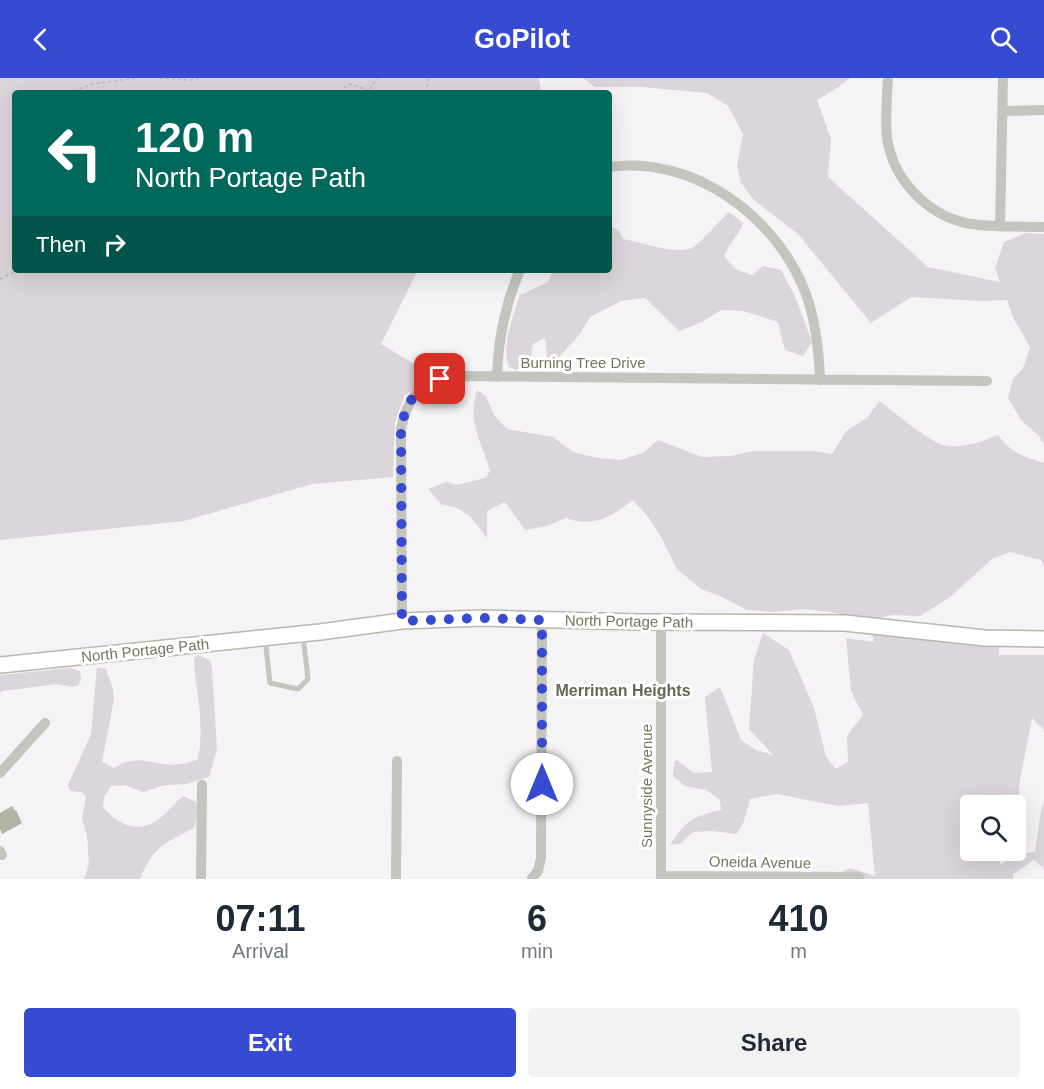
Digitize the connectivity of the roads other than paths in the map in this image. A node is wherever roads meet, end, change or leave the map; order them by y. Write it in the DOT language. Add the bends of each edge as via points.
graph roads {
  1 [pos="888,78"];
  2 [pos="1003,78"];
  3 [pos="1044,110"];
  4 [pos="1003,111"];
  5 [pos="612,167"];
  6 [pos="1000,226"];
  7 [pos="1044,227"];
  8 [pos="519,273"];
  9 [pos="497,377"];
  10 [pos="820,380"];
  11 [pos="987,381"];
  12 [pos="542,620"];
  13 [pos="402,621"];
  14 [pos="661,622"];
  15 [pos="303,634"];
  16 [pos="265,638"];
  17 [pos="1044,639"];
  18 [pos="0,665"];
  19 [pos="45,723"];
  20 [pos="397,761"];
  21 [pos="0,773"];
  22 [pos="201,785"];
  23 [pos="661,877"];
  24 [pos="532,878"];
  25 [pos="859,878"];
  26 [pos="201,879"];
  27 [pos="396,879"];
  1 -- 6 [label="street" via="888,140 906,183 921,200 955,220"];
  2 -- 4 [label="street"];
  3 -- 4 [label="street"];
  4 -- 6 [label="street"];
  5 -- 10 [label="street" via="651,168 692,179 731,199 757,220 788,258 806,294 816,329"];
  6 -- 7 [label="street"];
  8 -- 9 [label="street" via="504,313"];
  9 -- 10 [label="street, Burning Tree Drive"];
  9 -- 13 [label="street, Burning Tree Drive" via="440,379 423,387 404,415 400,450"];
  10 -- 11 [label="street, Burning Tree Drive"];
  12 -- 13 [label="main road, North Portage Path"];
  12 -- 14 [label="main road, North Portage Path"];
  12 -- 24 [label="street" via="541,858"];
  13 -- 15 [label="main road, North Portage Path"];
  14 -- 17 [label="main road, North Portage Path" via="845,623 967,637"];
  14 -- 23 [label="street, Sunnyside Avenue"];
  15 -- 16 [label="main road, North Portage Path"];
  15 -- 16 [label="lane" via="308,680 298,689 270,683"];
  16 -- 18 [label="main road, North Portage Path"];
  19 -- 21 [label="street"];
  20 -- 27 [label="street"];
  22 -- 26 [label="street"];
  23 -- 25 [label="street, Oneida Avenue"];
}
